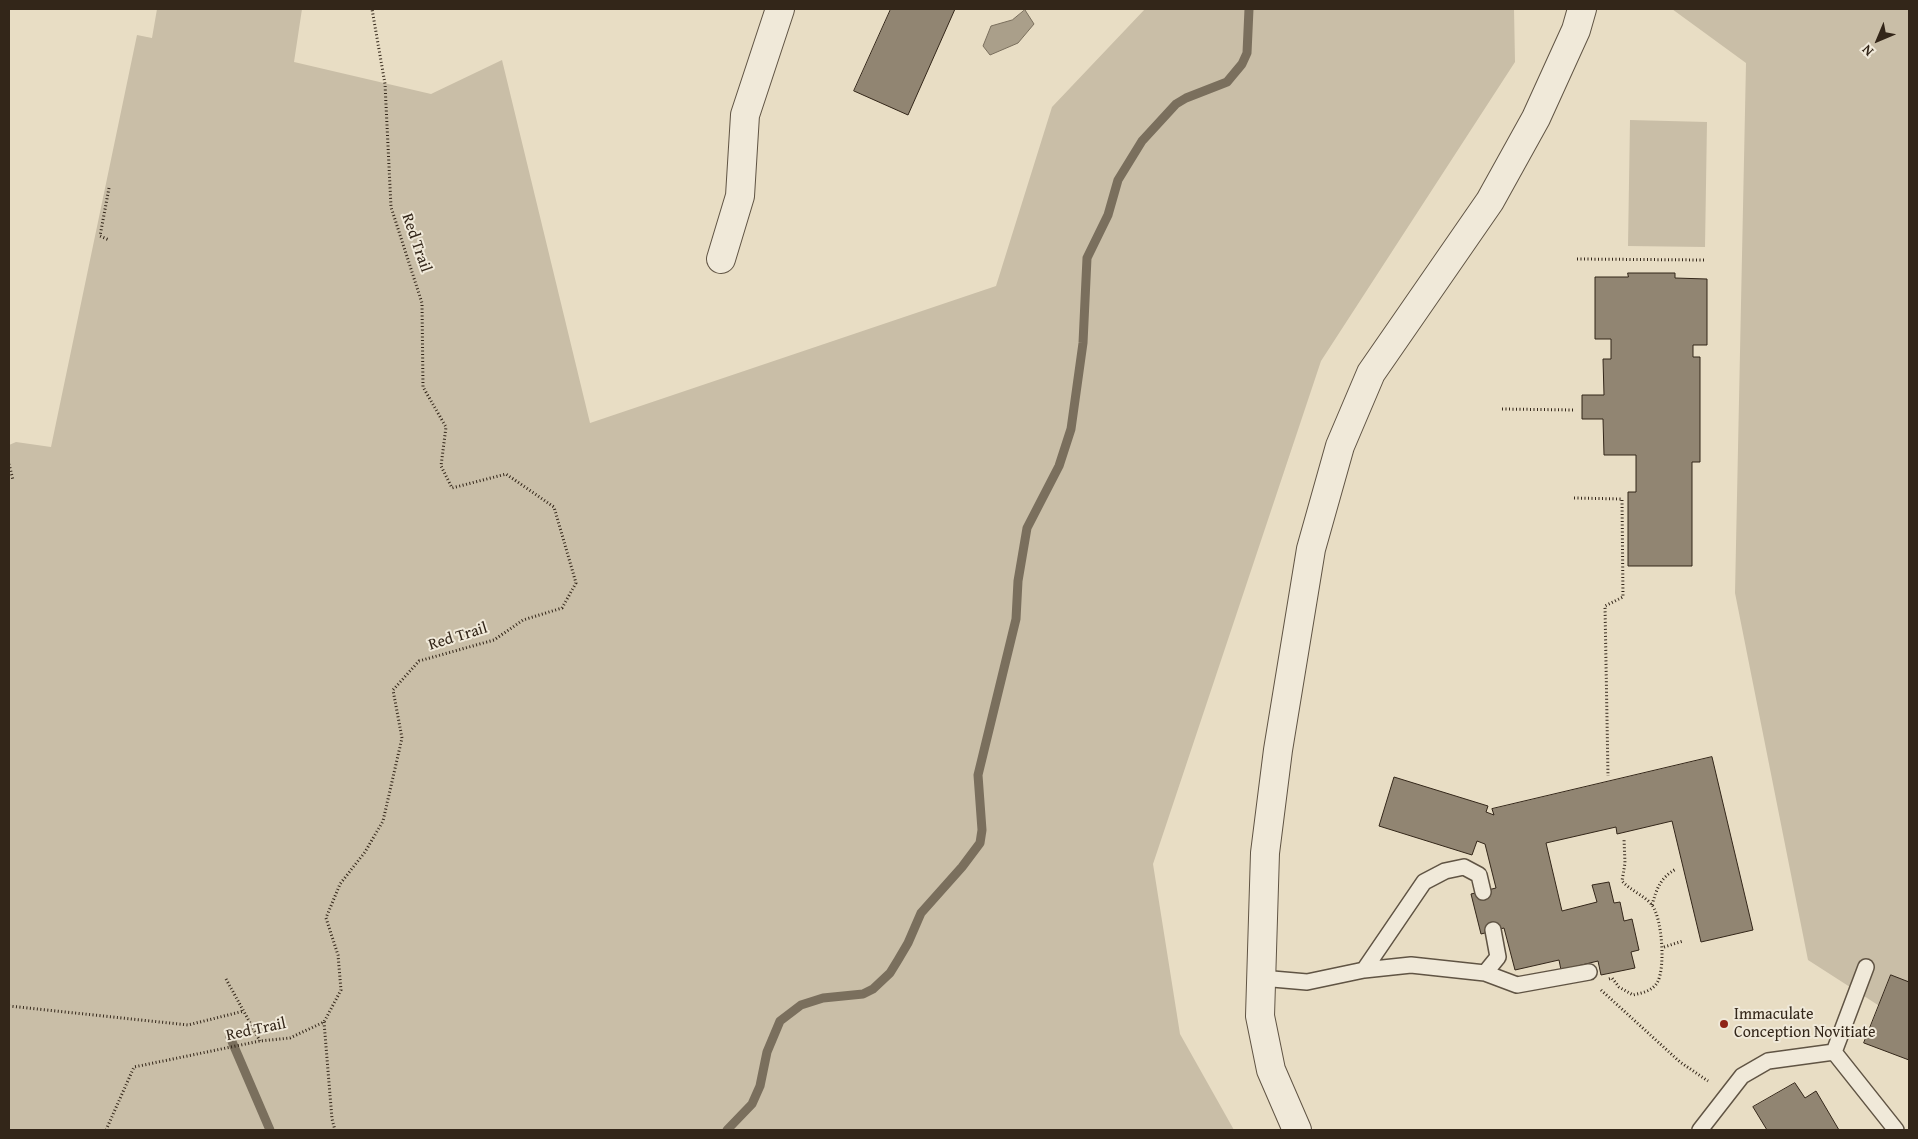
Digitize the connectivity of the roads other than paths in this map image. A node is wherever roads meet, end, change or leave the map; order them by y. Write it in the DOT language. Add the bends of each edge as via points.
graph roads {
  1 [pos="780,9"];
  2 [pos="1582,9"];
  3 [pos="721,259"];
  4 [pos="1483,892"];
  5 [pos="1493,930"];
  6 [pos="1866,967"];
  7 [pos="1364,970"];
  8 [pos="1485,973"];
  9 [pos="1589,974"];
  10 [pos="1261,978"];
  11 [pos="1834,1052"];
  12 [pos="1296,1130"];
  13 [pos="1700,1130"];
  14 [pos="1896,1130"];
  1 -- 3 [label="street" via="744,115 740,196"];
  2 -- 10 [label="street" via="1576,30 1536,118 1490,201 1371,373 1340,446 1311,549 1278,750 1265,853"];
  4 -- 7 [label="lane" via="1479,875 1464,867 1445,871 1424,882"];
  5 -- 8 [label="lane" via="1498,957"];
  6 -- 11 [label="lane"];
  7 -- 8 [label="lane" via="1411,965"];
  7 -- 10 [label="lane" via="1307,982"];
  8 -- 9 [label="lane" via="1517,985"];
  10 -- 12 [label="street" via="1260,1016 1271,1070"];
  11 -- 13 [label="lane" via="1768,1061 1742,1076"];
  11 -- 14 [label="lane"];
}
